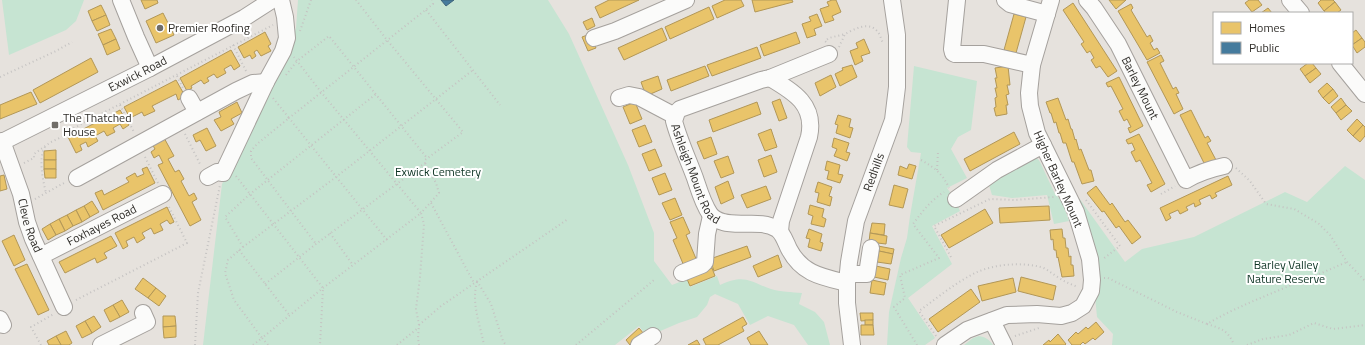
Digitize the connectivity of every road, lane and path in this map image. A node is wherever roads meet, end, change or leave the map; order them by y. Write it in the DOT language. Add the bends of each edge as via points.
graph roads {
  1 [pos="121,0"];
  2 [pos="272,0"];
  3 [pos="281,0"];
  4 [pos="356,0"];
  5 [pos="432,0"];
  6 [pos="686,0"];
  7 [pos="892,0"];
  8 [pos="957,0"];
  9 [pos="1005,0"];
  10 [pos="1087,0"];
  11 [pos="1290,0"];
  12 [pos="1048,7"];
  13 [pos="426,10"];
  14 [pos="1299,12"];
  15 [pos="274,25"];
  16 [pos="845,34"];
  17 [pos="594,38"];
  18 [pos="387,40"];
  19 [pos="72,42"];
  20 [pos="883,43"];
  21 [pos="233,46"];
  22 [pos="830,49"];
  23 [pos="297,61"];
  24 [pos="1341,64"];
  25 [pos="1032,65"];
  26 [pos="353,66"];
  27 [pos="150,68"];
  28 [pos="245,70"];
  29 [pos="473,70"];
  30 [pos="0,77"];
  31 [pos="284,78"];
  32 [pos="770,78"];
  33 [pos="268,88"];
  34 [pos="321,92"];
  35 [pos="376,94"];
  36 [pos="1365,94"];
  37 [pos="189,98"];
  38 [pos="436,98"];
  39 [pos="619,98"];
  40 [pos="120,105"];
  41 [pos="500,105"];
  42 [pos="197,112"];
  43 [pos="675,116"];
  44 [pos="289,118"];
  45 [pos="344,120"];
  46 [pos="178,122"];
  47 [pos="401,126"];
  48 [pos="1,142"];
  49 [pos="138,144"];
  50 [pos="1043,145"];
  51 [pos="45,146"];
  52 [pos="310,146"];
  53 [pos="370,151"];
  54 [pos="938,152"];
  55 [pos="428,158"];
  56 [pos="921,160"];
  57 [pos="24,162"];
  58 [pos="425,163"];
  59 [pos="1224,166"];
  60 [pos="937,170"];
  61 [pos="219,171"];
  62 [pos="336,177"];
  63 [pos="83,178"];
  64 [pos="267,181"];
  65 [pos="397,184"];
  66 [pos="46,192"];
  67 [pos="163,194"];
  68 [pos="250,194"];
  69 [pos="1068,196"];
  70 [pos="36,198"];
  71 [pos="1084,198"];
  72 [pos="956,199"];
  73 [pos="430,203"];
  74 [pos="363,209"];
  75 [pos="290,211"];
  76 [pos="421,213"];
  77 [pos="712,216"];
  78 [pos="568,219"];
  79 [pos="273,224"];
  80 [pos="780,231"];
  81 [pos="330,233"];
  82 [pos="387,240"];
  83 [pos="316,244"];
  84 [pos="243,247"];
  85 [pos="872,248"];
  86 [pos="239,250"];
  87 [pos="41,256"];
  88 [pos="299,257"];
  89 [pos="951,257"];
  90 [pos="1347,262"];
  91 [pos="353,265"];
  92 [pos="682,273"];
  93 [pos="847,279"];
  94 [pos="654,280"];
  95 [pos="1091,280"];
  96 [pos="477,281"];
  97 [pos="1365,281"];
  98 [pos="474,283"];
  99 [pos="265,284"];
  100 [pos="323,288"];
  101 [pos="70,304"];
  102 [pos="290,316"];
  103 [pos="147,321"];
  104 [pos="992,321"];
  105 [pos="1207,324"];
  106 [pos="419,325"];
  107 [pos="1365,325"];
  108 [pos="1043,327"];
  109 [pos="419,328"];
  110 [pos="653,336"];
  111 [pos="262,338"];
  112 [pos="941,342"];
  113 [pos="1003,343"];
  114 [pos="41,345"];
  115 [pos="101,345"];
  116 [pos="195,345"];
  117 [pos="253,345"];
  118 [pos="268,345"];
  119 [pos="320,345"];
  120 [pos="397,345"];
  121 [pos="419,345"];
  122 [pos="484,345"];
  123 [pos="506,345"];
  124 [pos="576,345"];
  125 [pos="639,345"];
  126 [pos="852,345"];
  127 [pos="917,345"];
  128 [pos="1234,345"];
  129 [pos="1247,345"];
  1 -- 27 [label="street"];
  2 -- 27 [label="street, Exwick Road" via="244,18"];
  3 -- 33 [label="street" via="287,38"];
  4 -- 18 [label="path"];
  5 -- 13 [label="path" via="434,4"];
  6 -- 17 [label="street"];
  7 -- 93 [label="street, Redhills" via="898,70 893,120 856,221"];
  8 -- 25 [label="street" via="953,53 984,54"];
  9 -- 12 [label="street" via="1010,4"];
  10 -- 59 [label="street, Barley Mount" via="1118,44 1186,180 1196,174"];
  11 -- 14 [label="street"];
  12 -- 25 [label="street, Higher Barley Mount"];
  13 -- 18 [label="path"];
  13 -- 29 [label="path"];
  15 -- 21 [label="path, Exwick Road"];
  16 -- 20 [label="path" via="867,25 877,31"];
  16 -- 22 [label="path"];
  16 -- 22 [label="path" via="829,38"];
  18 -- 26 [label="path"];
  18 -- 38 [label="path"];
  19 -- 30 [label="path"];
  21 -- 28 [label="path"];
  21 -- 40 [label="path, Exwick Road"];
  22 -- 32 [label="street, Ashleigh Mount Road" via="800,74"];
  23 -- 26 [label="path" via="329,36"];
  23 -- 31 [label="path"];
  23 -- 34 [label="path"];
  24 -- 36 [label="street"];
  25 -- 50 [label="street, Higher Barley Mount" via="1030,106"];
  26 -- 34 [label="path"];
  26 -- 35 [label="path"];
  27 -- 48 [label="street, Exwick Road"];
  29 -- 38 [label="path"];
  29 -- 41 [label="path"];
  32 -- 43 [label="street, Ashleigh Mount Road" via="680,109"];
  32 -- 80 [label="street" via="800,99 809,113 811,127 781,220"];
  33 -- 42 [label="street" via="253,83"];
  33 -- 44 [label="path"];
  33 -- 61 [label="street"];
  34 -- 44 [label="path"];
  34 -- 45 [label="path"];
  35 -- 45 [label="path"];
  35 -- 47 [label="path"];
  37 -- 42 [label="street"];
  38 -- 47 [label="path"];
  38 -- 55 [label="path" via="463,132"];
  39 -- 43 [label="street" via="629,95 639,97"];
  40 -- 49 [label="path"];
  40 -- 51 [label="path, Exwick Road" via="68,131 68,134"];
  42 -- 46 [label="street"];
  43 -- 77 [label="street, Ashleigh Mount Road" via="679,137"];
  44 -- 52 [label="path"];
  44 -- 64 [label="path" via="256,144 252,151 250,158"];
  45 -- 52 [label="path"];
  45 -- 53 [label="path"];
  46 -- 49 [label="street"];
  46 -- 61 [label="path"];
  47 -- 53 [label="path"];
  47 -- 55 [label="path"];
  48 -- 87 [label="street, Cleve Road" via="21,194 29,229"];
  49 -- 63 [label="street"];
  49 -- 67 [label="path"];
  50 -- 69 [label="street, Higher Barley Mount"];
  50 -- 72 [label="street" via="998,170"];
  51 -- 57 [label="path, Exwick Road" via="34,154 34,158"];
  51 -- 66 [label="path, Cleve Road" via="42,151 42,177"];
  52 -- 62 [label="path"];
  52 -- 64 [label="path"];
  53 -- 62 [label="path"];
  53 -- 65 [label="path"];
  54 -- 60 [label="path"];
  55 -- 58 [label="path"];
  56 -- 60 [label="path"];
  58 -- 65 [label="path"];
  58 -- 73 [label="path" via="439,193"];
  59 -- 90 [label="path" via="1238,168 1266,204 1294,209 1318,223 1330,235"];
  60 -- 127 [label="path" via="950,189 934,198 913,224 939,258 900,275 905,298 894,307"];
  61 -- 68 [label="path"];
  61 -- 116 [label="path" via="198,293"];
  62 -- 74 [label="path"];
  62 -- 75 [label="path"];
  63 -- 66 [label="path"];
  64 -- 68 [label="path"];
  64 -- 75 [label="path"];
  65 -- 74 [label="path"];
  65 -- 76 [label="path"];
  66 -- 70 [label="path"];
  67 -- 87 [label="street, Foxhayes Road"];
  67 -- 101 [label="path" via="187,243"];
  68 -- 79 [label="path"];
  68 -- 84 [label="path" via="225,217"];
  69 -- 89 [label="path" via="990,199 934,226"];
  69 -- 95 [label="street, Higher Barley Mount" via="1076,212 1090,259"];
  71 -- 95 [label="path" via="1120,246"];
  73 -- 76 [label="path"];
  73 -- 98 [label="path"];
  74 -- 81 [label="path"];
  74 -- 82 [label="path"];
  75 -- 79 [label="path"];
  75 -- 83 [label="path"];
  76 -- 82 [label="path"];
  76 -- 106 [label="path" via="424,224 416,309"];
  77 -- 80 [label="street, Ashleigh Mount Road" via="724,223 762,224"];
  77 -- 92 [label="street" via="707,234 705,262"];
  78 -- 96 [label="path"];
  79 -- 84 [label="path"];
  79 -- 88 [label="path"];
  80 -- 93 [label="street" via="794,259 808,271 821,277"];
  81 -- 83 [label="path"];
  81 -- 91 [label="path"];
  82 -- 91 [label="path"];
  83 -- 88 [label="path"];
  84 -- 86 [label="path"];
  85 -- 93 [label="street" via="867,274"];
  86 -- 99 [label="path"];
  86 -- 111 [label="path" via="228,260 225,273 234,300"];
  87 -- 101 [label="street, Cleve Road"];
  88 -- 99 [label="path"];
  88 -- 100 [label="path"];
  90 -- 97 [label="path"];
  90 -- 105 [label="path" via="1226,312"];
  91 -- 100 [label="path"];
  93 -- 126 [label="street, Redhills"];
  94 -- 124 [label="path"];
  95 -- 104 [label="street" via="1083,306 1067,314 1007,315"];
  95 -- 105 [label="path" via="1108,278"];
  95 -- 112 [label="path" via="1069,284 1040,267 1021,264 996,266 975,273 919,311"];
  96 -- 98 [label="path"];
  96 -- 122 [label="path" via="475,302"];
  96 -- 123 [label="path" via="491,304"];
  98 -- 106 [label="path"];
  99 -- 102 [label="path"];
  100 -- 102 [label="path"];
  100 -- 119 [label="path"];
  101 -- 114 [label="path" via="31,327"];
  102 -- 111 [label="path"];
  103 -- 115 [label="street"];
  104 -- 112 [label="street"];
  104 -- 113 [label="street"];
  105 -- 128 [label="path" via="1225,330"];
  106 -- 109 [label="path"];
  107 -- 129 [label="path" via="1333,330 1314,323 1289,335 1263,339"];
  108 -- 113 [label="path"];
  109 -- 120 [label="path"];
  109 -- 121 [label="path"];
  110 -- 125 [label="street"];
  111 -- 117 [label="path"];
  111 -- 118 [label="path"];
}
